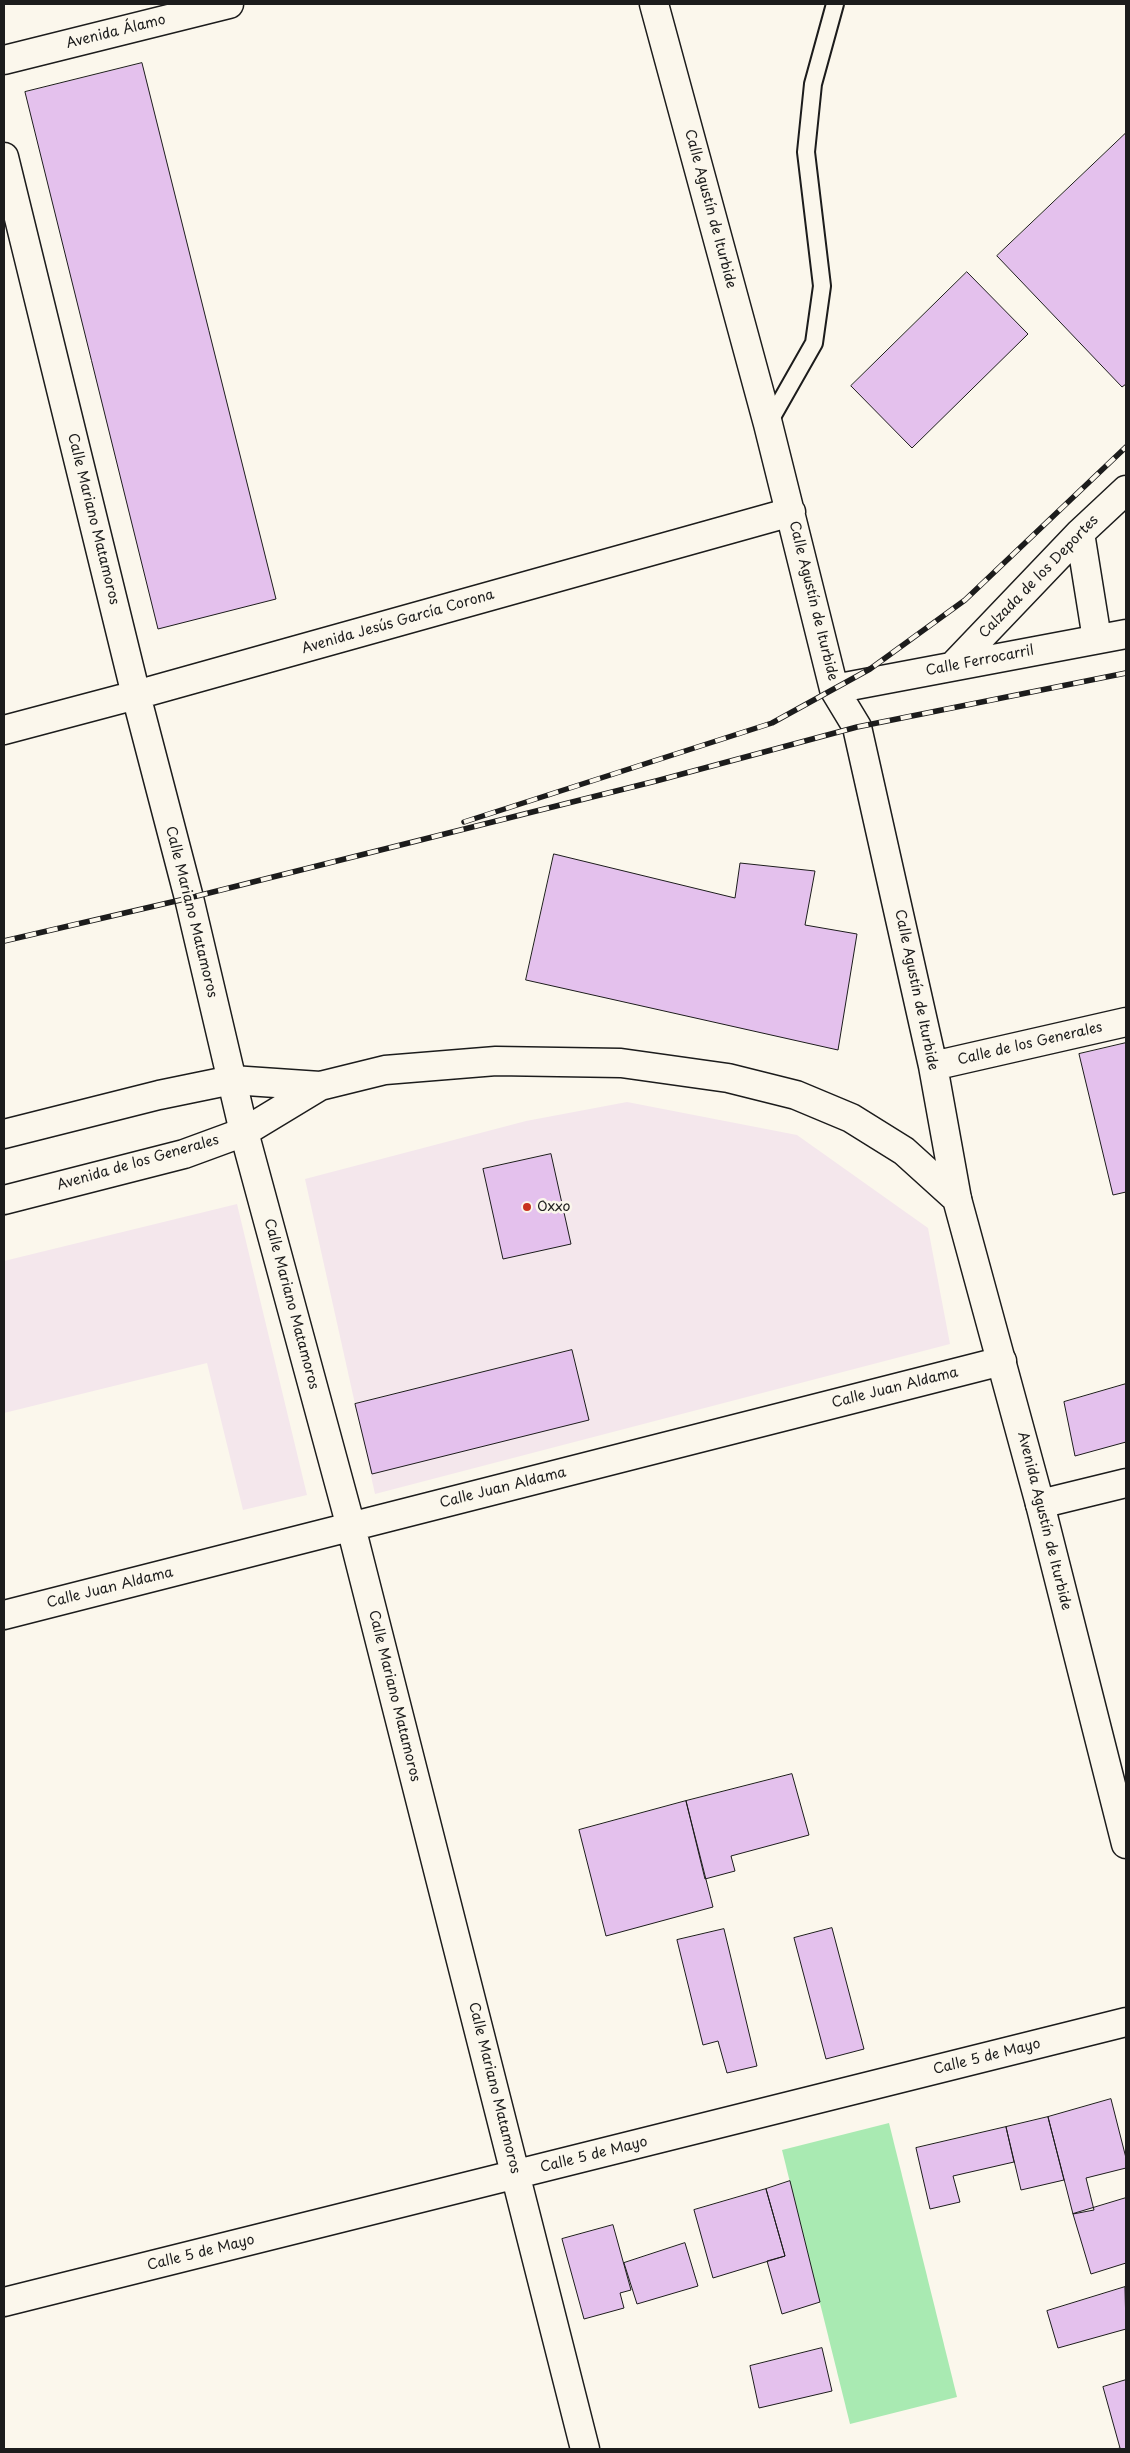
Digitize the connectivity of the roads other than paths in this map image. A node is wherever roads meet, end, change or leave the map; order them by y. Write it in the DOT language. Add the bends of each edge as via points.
graph roads {
  1 [pos="229,4"];
  2 [pos="654,4"];
  3 [pos="835,4"];
  4 [pos="4,60"];
  5 [pos="4,157"];
  6 [pos="768,424"];
  7 [pos="1126,490"];
  8 [pos="791,512"];
  9 [pos="1080,533"];
  10 [pos="1126,634"];
  11 [pos="1097,639"];
  12 [pos="953,666"];
  13 [pos="834,689"];
  14 [pos="136,695"];
  15 [pos="4,730"];
  16 [pos="1126,1022"];
  17 [pos="933,1066"];
  18 [pos="232,1080"];
  19 [pos="320,1086"];
  20 [pos="244,1132"];
  21 [pos="4,1134"];
  22 [pos="957,1199"];
  23 [pos="4,1200"];
  24 [pos="1002,1361"];
  25 [pos="1126,1483"];
  26 [pos="1040,1504"];
  27 [pos="351,1526"];
  28 [pos="4,1615"];
  29 [pos="1126,1844"];
  30 [pos="1126,2022"];
  31 [pos="516,2174"];
  32 [pos="4,2302"];
  33 [pos="585,2449"];
  1 -- 4 [label="street, Avenida Álamo"];
  2 -- 6 [label="street, Calle Agustín de Iturbide"];
  3 -- 6 [label="lane" via="813,84 806,152 822,286 814,343"];
  5 -- 14 [label="street, Calle Mariano Matamoros"];
  6 -- 8 [label="street, Calle Agustín de Iturbide"];
  7 -- 9 [label="street, Calzada de los Deportes"];
  8 -- 13 [label="street, Calle Agustín de Iturbide"];
  8 -- 14 [label="street, Avenida Jesús García Corona"];
  9 -- 11 [label="street"];
  9 -- 12 [label="street, Calzada de los Deportes"];
  10 -- 11 [label="street, Calle Ferrocarril"];
  11 -- 12 [label="street, Calle Ferrocarril"];
  12 -- 13 [label="street, Calle Ferrocarril"];
  13 -- 17 [label="street, Calle Agustín de Iturbide" via="857,727"];
  14 -- 15 [label="street, Avenida Jesús García Corona"];
  14 -- 18 [label="street, Calle Mariano Matamoros"];
  16 -- 17 [label="street, Calle de los Generales"];
  17 -- 22 [label="street, Calle Agustín de Iturbide"];
  18 -- 19 [label="street, Avenida de los Generales"];
  18 -- 20 [label="street, Calle Mariano Matamoros"];
  18 -- 21 [label="street, Avenida de los Generales" via="159,1094"];
  19 -- 20 [label="street, Avenida de los Generales"];
  19 -- 22 [label="street, Avenida de los Generales" via="385,1070 496,1061 622,1063 728,1078 796,1094 851,1118 904,1150"];
  20 -- 23 [label="street, Avenida de los Generales" via="184,1154"];
  20 -- 27 [label="street, Calle Mariano Matamoros"];
  22 -- 24 [label="street, Avenida Agustín de Iturbide"];
  24 -- 26 [label="street, Avenida Agustín de Iturbide"];
  24 -- 27 [label="street, Calle Juan Aldama"];
  25 -- 26 [label="street"];
  26 -- 29 [label="street, Avenida Agustín de Iturbide"];
  27 -- 28 [label="street, Calle Juan Aldama"];
  27 -- 31 [label="street, Calle Mariano Matamoros"];
  30 -- 31 [label="street, Calle 5 de Mayo"];
  31 -- 32 [label="street, Calle 5 de Mayo"];
  31 -- 33 [label="street, Calle Mariano Matamoros"];
}
